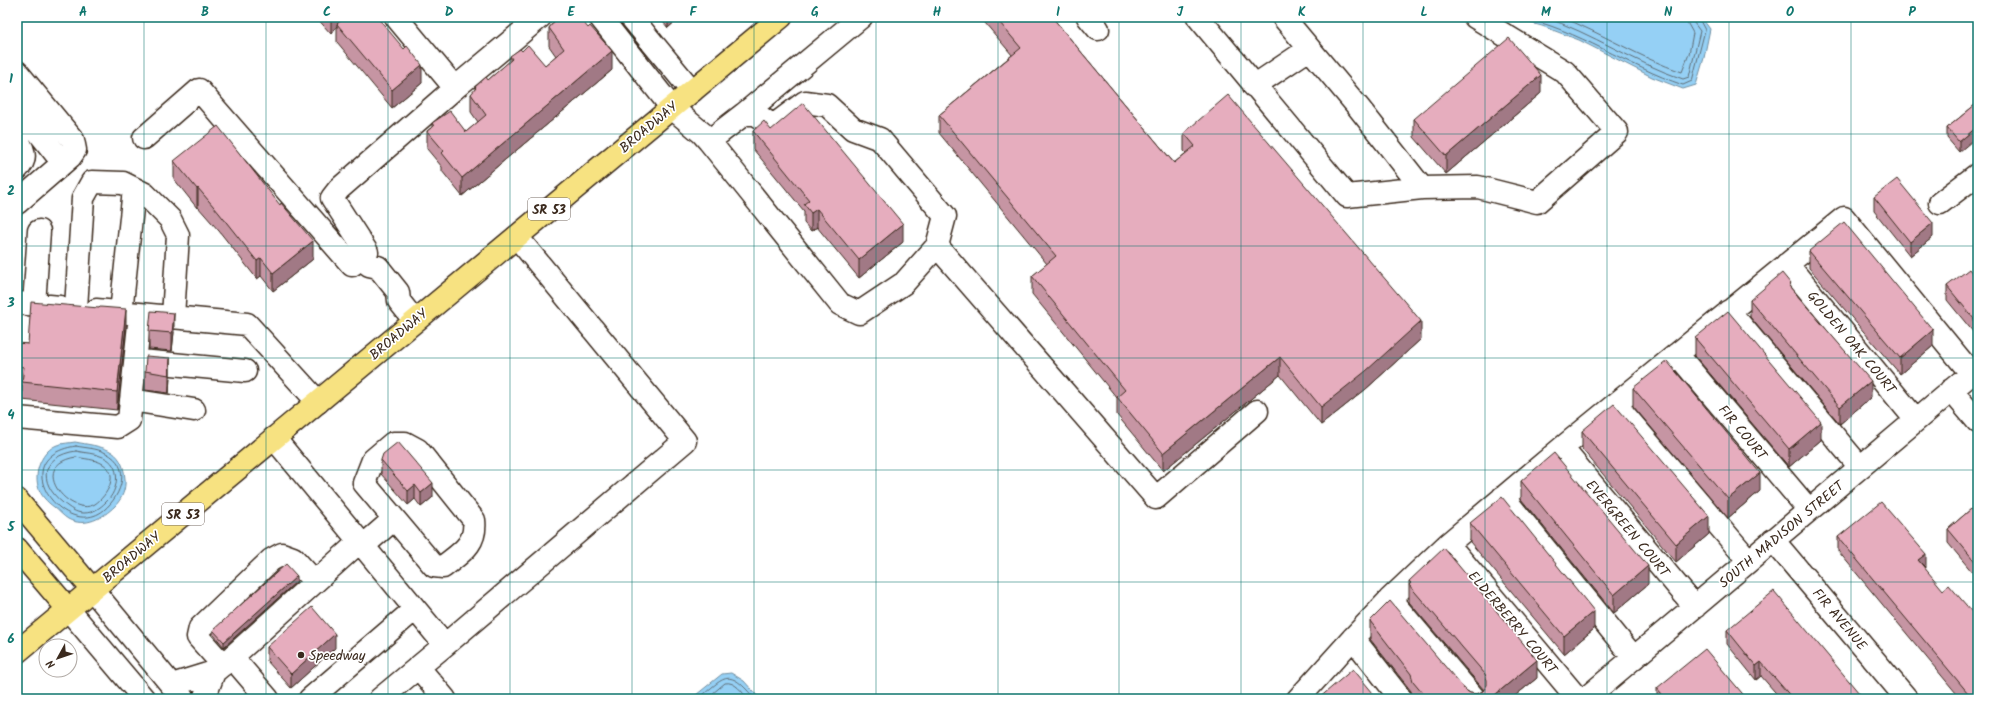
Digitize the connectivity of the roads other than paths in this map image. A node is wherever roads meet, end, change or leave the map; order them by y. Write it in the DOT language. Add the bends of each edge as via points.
graph roads {
  1 [pos="396,17"];
  2 [pos="600,17"];
  3 [pos="631,17"];
  4 [pos="781,17"];
  5 [pos="861,17"];
  6 [pos="1198,17"];
  7 [pos="1283,17"];
  8 [pos="1475,17"];
  9 [pos="526,21"];
  10 [pos="1309,49"];
  11 [pos="17,72"];
  12 [pos="1254,86"];
  13 [pos="455,88"];
  14 [pos="692,91"];
  15 [pos="17,105"];
  16 [pos="672,108"];
  17 [pos="744,114"];
  18 [pos="144,138"];
  19 [pos="709,141"];
  20 [pos="19,144"];
  21 [pos="63,163"];
  22 [pos="17,169"];
  23 [pos="1978,174"];
  24 [pos="1422,188"];
  25 [pos="134,189"];
  26 [pos="17,203"];
  27 [pos="1940,203"];
  28 [pos="40,231"];
  29 [pos="517,237"];
  30 [pos="937,246"];
  31 [pos="365,261"];
  32 [pos="1787,264"];
  33 [pos="21,305"];
  34 [pos="76,308"];
  35 [pos="1729,311"];
  36 [pos="131,314"];
  37 [pos="173,317"];
  38 [pos="414,320"];
  39 [pos="1677,354"];
  40 [pos="136,360"];
  41 [pos="245,371"];
  42 [pos="1975,371"];
  43 [pos="1951,390"];
  44 [pos="131,400"];
  45 [pos="318,402"];
  46 [pos="1616,405"];
  47 [pos="194,410"];
  48 [pos="1257,411"];
  49 [pos="17,418"];
  50 [pos="1916,420"];
  51 [pos="1978,422"];
  52 [pos="274,438"];
  53 [pos="1562,448"];
  54 [pos="1860,467"];
  55 [pos="1503,497"];
  56 [pos="17,500"];
  57 [pos="1808,510"];
  58 [pos="394,519"];
  59 [pos="1773,540"];
  60 [pos="361,544"];
  61 [pos="1448,544"];
  62 [pos="17,549"];
  63 [pos="1749,561"];
  64 [pos="315,582"];
  65 [pos="92,589"];
  66 [pos="1390,599"];
  67 [pos="1695,607"];
  68 [pos="68,609"];
  69 [pos="415,609"];
  70 [pos="1353,638"];
  71 [pos="445,645"];
  72 [pos="17,652"];
  73 [pos="1634,658"];
  74 [pos="223,665"];
  75 [pos="418,667"];
  76 [pos="177,692"];
  77 [pos="1590,697"];
  78 [pos="144,699"];
  79 [pos="204,699"];
  80 [pos="268,699"];
  81 [pos="310,699"];
  82 [pos="380,699"];
  83 [pos="445,699"];
  84 [pos="1298,699"];
  85 [pos="1401,699"];
  86 [pos="1475,699"];
  87 [pos="1907,699"];
  1 -- 13 [label="street"];
  2 -- 16 [label="street"];
  3 -- 14 [label="street"];
  4 -- 14 [label="main road, BROADWAY / SR 53"];
  5 -- 17 [label="street"];
  6 -- 12 [label="street"];
  7 -- 10 [label="street"];
  8 -- 24 [label="street" via="1565,72 1617,132 1537,202 1478,187"];
  9 -- 13 [label="street"];
  10 -- 12 [label="street"];
  10 -- 24 [label="street"];
  11 -- 21 [label="street" via="73,140 75,150"];
  12 -- 24 [label="street" via="1347,196"];
  13 -- 31 [label="street" via="339,189 332,198 367,252"];
  14 -- 16 [label="main road, BROADWAY / SR 53"];
  15 -- 21 [label="street"];
  16 -- 19 [label="street"];
  16 -- 29 [label="main road, BROADWAY / SR 53"];
  17 -- 19 [label="street"];
  17 -- 30 [label="street" via="756,114 773,126 805,102 820,104 827,106 853,129 880,139 945,216"];
  18 -- 31 [label="street" via="199,90 352,265"];
  19 -- 30 [label="street" via="840,304 859,314 904,283"];
  20 -- 22 [label="street" via="24,158"];
  21 -- 26 [label="street"];
  23 -- 27 [label="street"];
  25 -- 34 [label="street" via="123,183 92,182 83,198"];
  25 -- 36 [label="street"];
  25 -- 37 [label="street" via="145,194 170,218 178,235"];
  28 -- 33 [label="street"];
  29 -- 38 [label="main road, BROADWAY / SR 53"];
  29 -- 71 [label="street" via="685,441"];
  30 -- 48 [label="street" via="1156,498"];
  31 -- 38 [label="street" via="378,267 398,292 399,301"];
  32 -- 35 [label="street"];
  32 -- 42 [label="street" via="1844,218"];
  32 -- 50 [label="street, GOLDEN OAK COURT"];
  33 -- 34 [label="street"];
  34 -- 36 [label="street"];
  35 -- 39 [label="street"];
  35 -- 54 [label="street"];
  36 -- 37 [label="street"];
  36 -- 40 [label="street"];
  37 -- 45 [label="street" via="247,324"];
  38 -- 45 [label="main road, BROADWAY / SR 53"];
  39 -- 46 [label="street"];
  39 -- 57 [label="street, FIR COURT"];
  40 -- 41 [label="street"];
  40 -- 44 [label="street"];
  42 -- 43 [label="street, SOUTH MADISON STREET"];
  43 -- 50 [label="street, SOUTH MADISON STREET"];
  43 -- 51 [label="street"];
  44 -- 47 [label="street"];
  44 -- 49 [label="street" via="129,420 118,427"];
  45 -- 52 [label="main road, BROADWAY / SR 53"];
  46 -- 53 [label="street"];
  46 -- 63 [label="street"];
  50 -- 54 [label="street, SOUTH MADISON STREET"];
  52 -- 60 [label="street"];
  52 -- 65 [label="main road, BROADWAY / SR 53"];
  53 -- 55 [label="street"];
  53 -- 67 [label="street, EVERGREEN COURT"];
  54 -- 57 [label="street, SOUTH MADISON STREET"];
  55 -- 61 [label="street"];
  55 -- 73 [label="street"];
  56 -- 65 [label="main road"];
  57 -- 59 [label="street, SOUTH MADISON STREET"];
  58 -- 58 [label="street" via="364,483 373,460 394,443 405,443 418,450 474,520 476,531 471,543 443,567 434,566"];
  58 -- 60 [label="street"];
  59 -- 63 [label="street, SOUTH MADISON STREET"];
  59 -- 87 [label="street, FIR AVENUE"];
  60 -- 64 [label="street"];
  60 -- 69 [label="street"];
  61 -- 66 [label="street"];
  61 -- 77 [label="street, ELDERBERRY COURT"];
  62 -- 68 [label="main road"];
  63 -- 67 [label="street, SOUTH MADISON STREET"];
  64 -- 74 [label="street"];
  64 -- 74 [label="street" via="293,558 282,554 271,560 200,628 198,637"];
  65 -- 68 [label="main road, BROADWAY / SR 53"];
  65 -- 76 [label="street"];
  66 -- 70 [label="street"];
  66 -- 86 [label="street"];
  67 -- 73 [label="street, SOUTH MADISON STREET"];
  68 -- 72 [label="main road, BROADWAY / SR 53"];
  68 -- 78 [label="street"];
  69 -- 71 [label="street"];
  69 -- 81 [label="street"];
  70 -- 84 [label="street"];
  70 -- 85 [label="street"];
  71 -- 75 [label="street"];
  73 -- 77 [label="street, SOUTH MADISON STREET"];
  74 -- 76 [label="street"];
  74 -- 79 [label="street"];
  74 -- 80 [label="street"];
  75 -- 82 [label="street"];
  75 -- 83 [label="street"];
}
